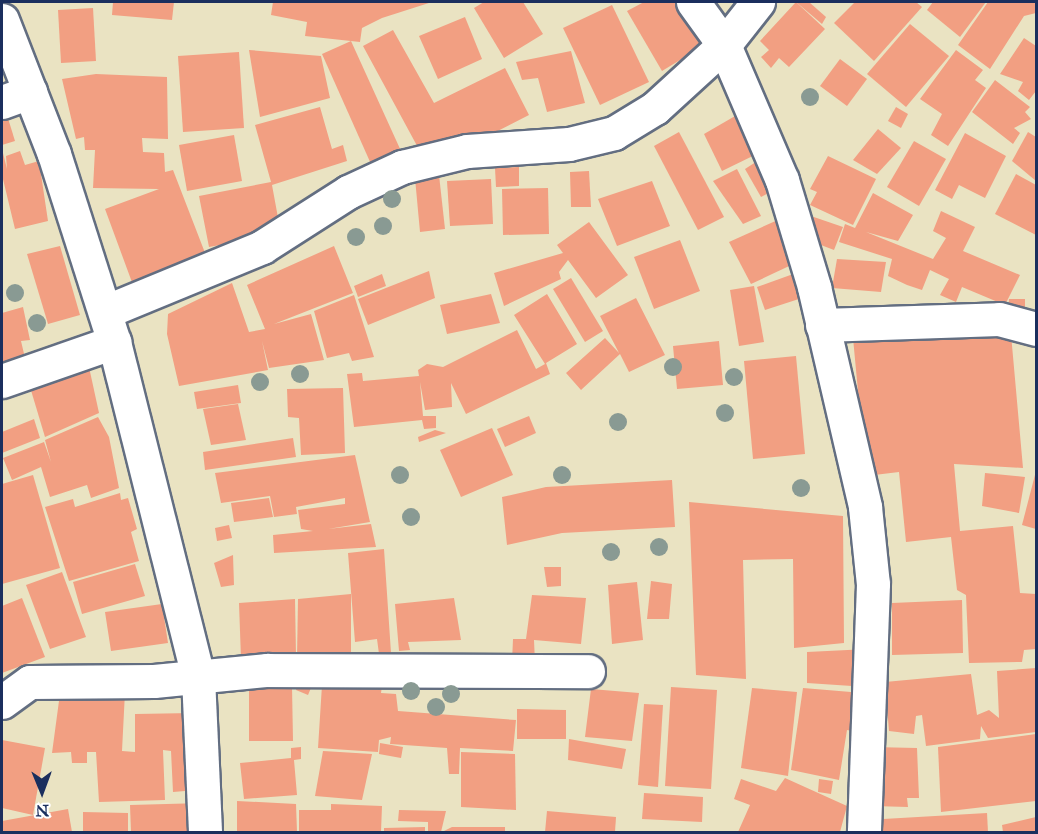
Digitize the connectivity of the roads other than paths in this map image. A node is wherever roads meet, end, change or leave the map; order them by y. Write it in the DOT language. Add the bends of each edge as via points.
graph roads {
  1 [pos="693,2"];
  2 [pos="758,2"];
  3 [pos="2,20"];
  4 [pos="724,45"];
  5 [pos="16,97"];
  6 [pos="822,325"];
  7 [pos="111,326"];
  8 [pos="1036,329"];
  9 [pos="2,381"];
  10 [pos="588,671"];
  11 [pos="198,677"];
  12 [pos="2,702"];
  13 [pos="205,832"];
  14 [pos="864,832"];
  1 -- 4 [label="street"];
  2 -- 4 [label="street"];
  3 -- 5 [label="street"];
  4 -- 6 [label="street" via="782,180"];
  4 -- 7 [label="street" via="655,108 614,133 569,144 467,151 402,167 348,192 262,246"];
  5 -- 7 [label="street"];
  6 -- 8 [label="street" via="999,319"];
  6 -- 14 [label="street" via="865,507 873,584"];
  7 -- 9 [label="street"];
  7 -- 11 [label="street"];
  10 -- 11 [label="street" via="267,670"];
  11 -- 12 [label="street" via="30,682"];
  11 -- 13 [label="street"];
}
